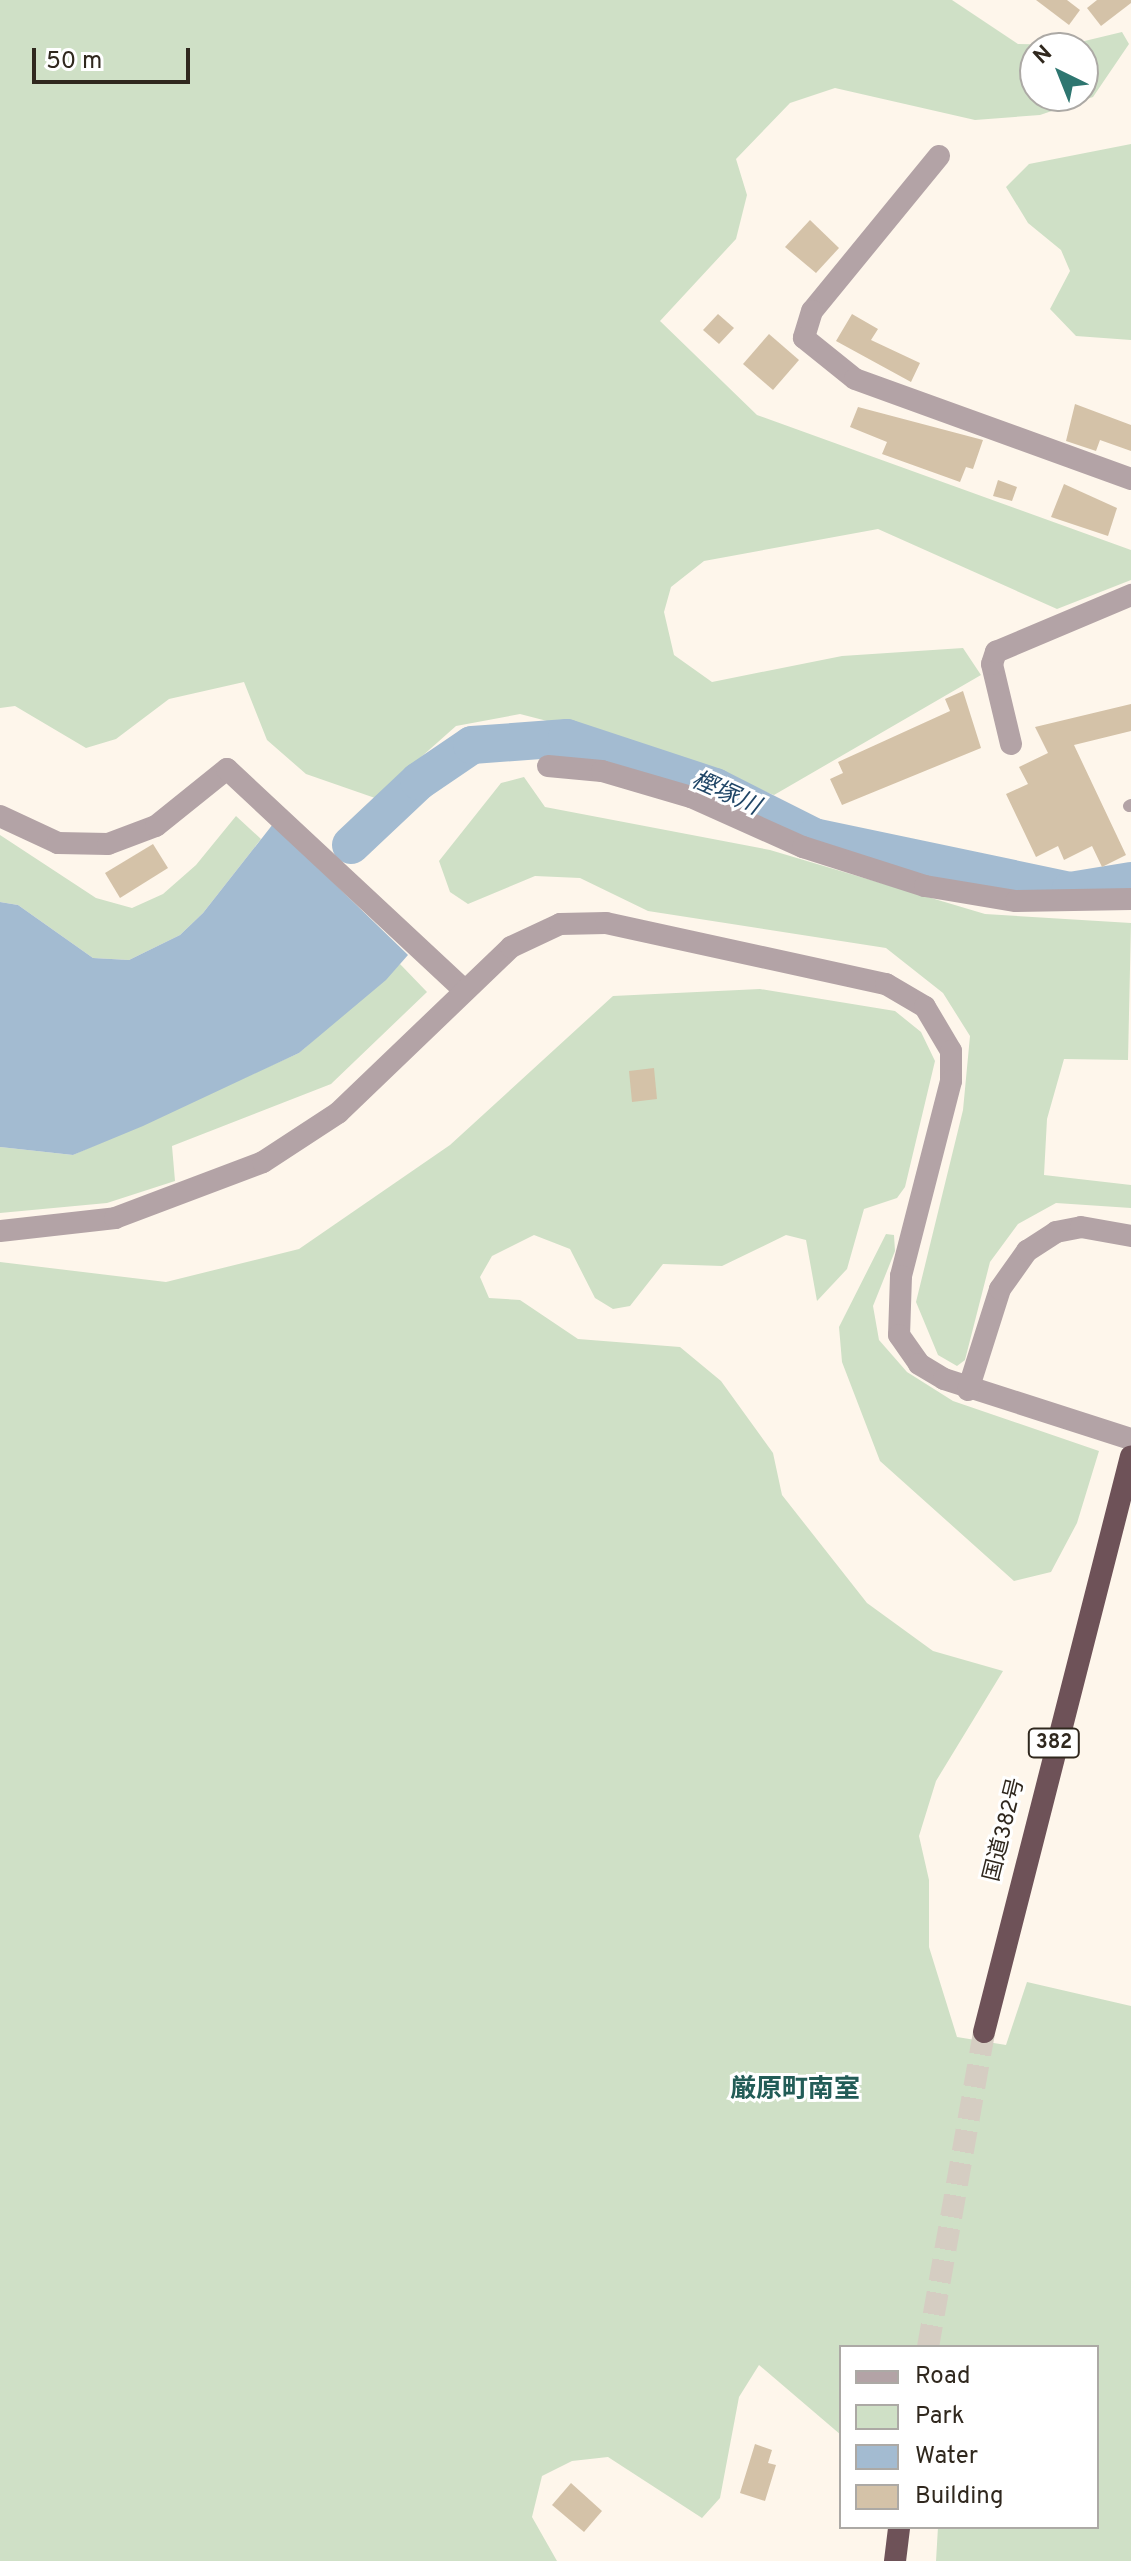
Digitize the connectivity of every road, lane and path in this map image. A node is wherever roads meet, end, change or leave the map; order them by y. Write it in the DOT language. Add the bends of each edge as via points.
graph roads {
  1 [pos="939,156"];
  2 [pos="1131,479"];
  3 [pos="1131,595"];
  4 [pos="1011,744"];
  5 [pos="548,766"];
  6 [pos="0,816"];
  7 [pos="1131,899"];
  8 [pos="465,991"];
  9 [pos="0,1231"];
  10 [pos="1131,1236"];
  11 [pos="968,1390"];
  12 [pos="1131,1439"];
  13 [pos="1131,1456"];
  14 [pos="984,2032"];
  15 [pos="899,2529"];
  16 [pos="895,2561"];
  1 -- 2 [label="street" via="812,311 804,338 855,379"];
  3 -- 4 [label="street" via="996,652 992,664"];
  5 -- 7 [label="street" via="602,771 691,797 803,847 925,886 1031,902"];
  6 -- 8 [label="street" via="58,843 108,844 156,826 227,769"];
  8 -- 9 [label="street" via="338,1113 263,1162 115,1218"];
  8 -- 11 [label="street" via="534,931 585,922 886,984 913,997 942,1030 951,1081 901,1276 899,1335 919,1364"];
  10 -- 11 [label="street" via="1081,1227 1056,1232 1027,1251 1000,1289"];
  11 -- 12 [label="street"];
  13 -- 14 [label="highway, 国道382号 / 382"];
  15 -- 16 [label="highway"];
}
